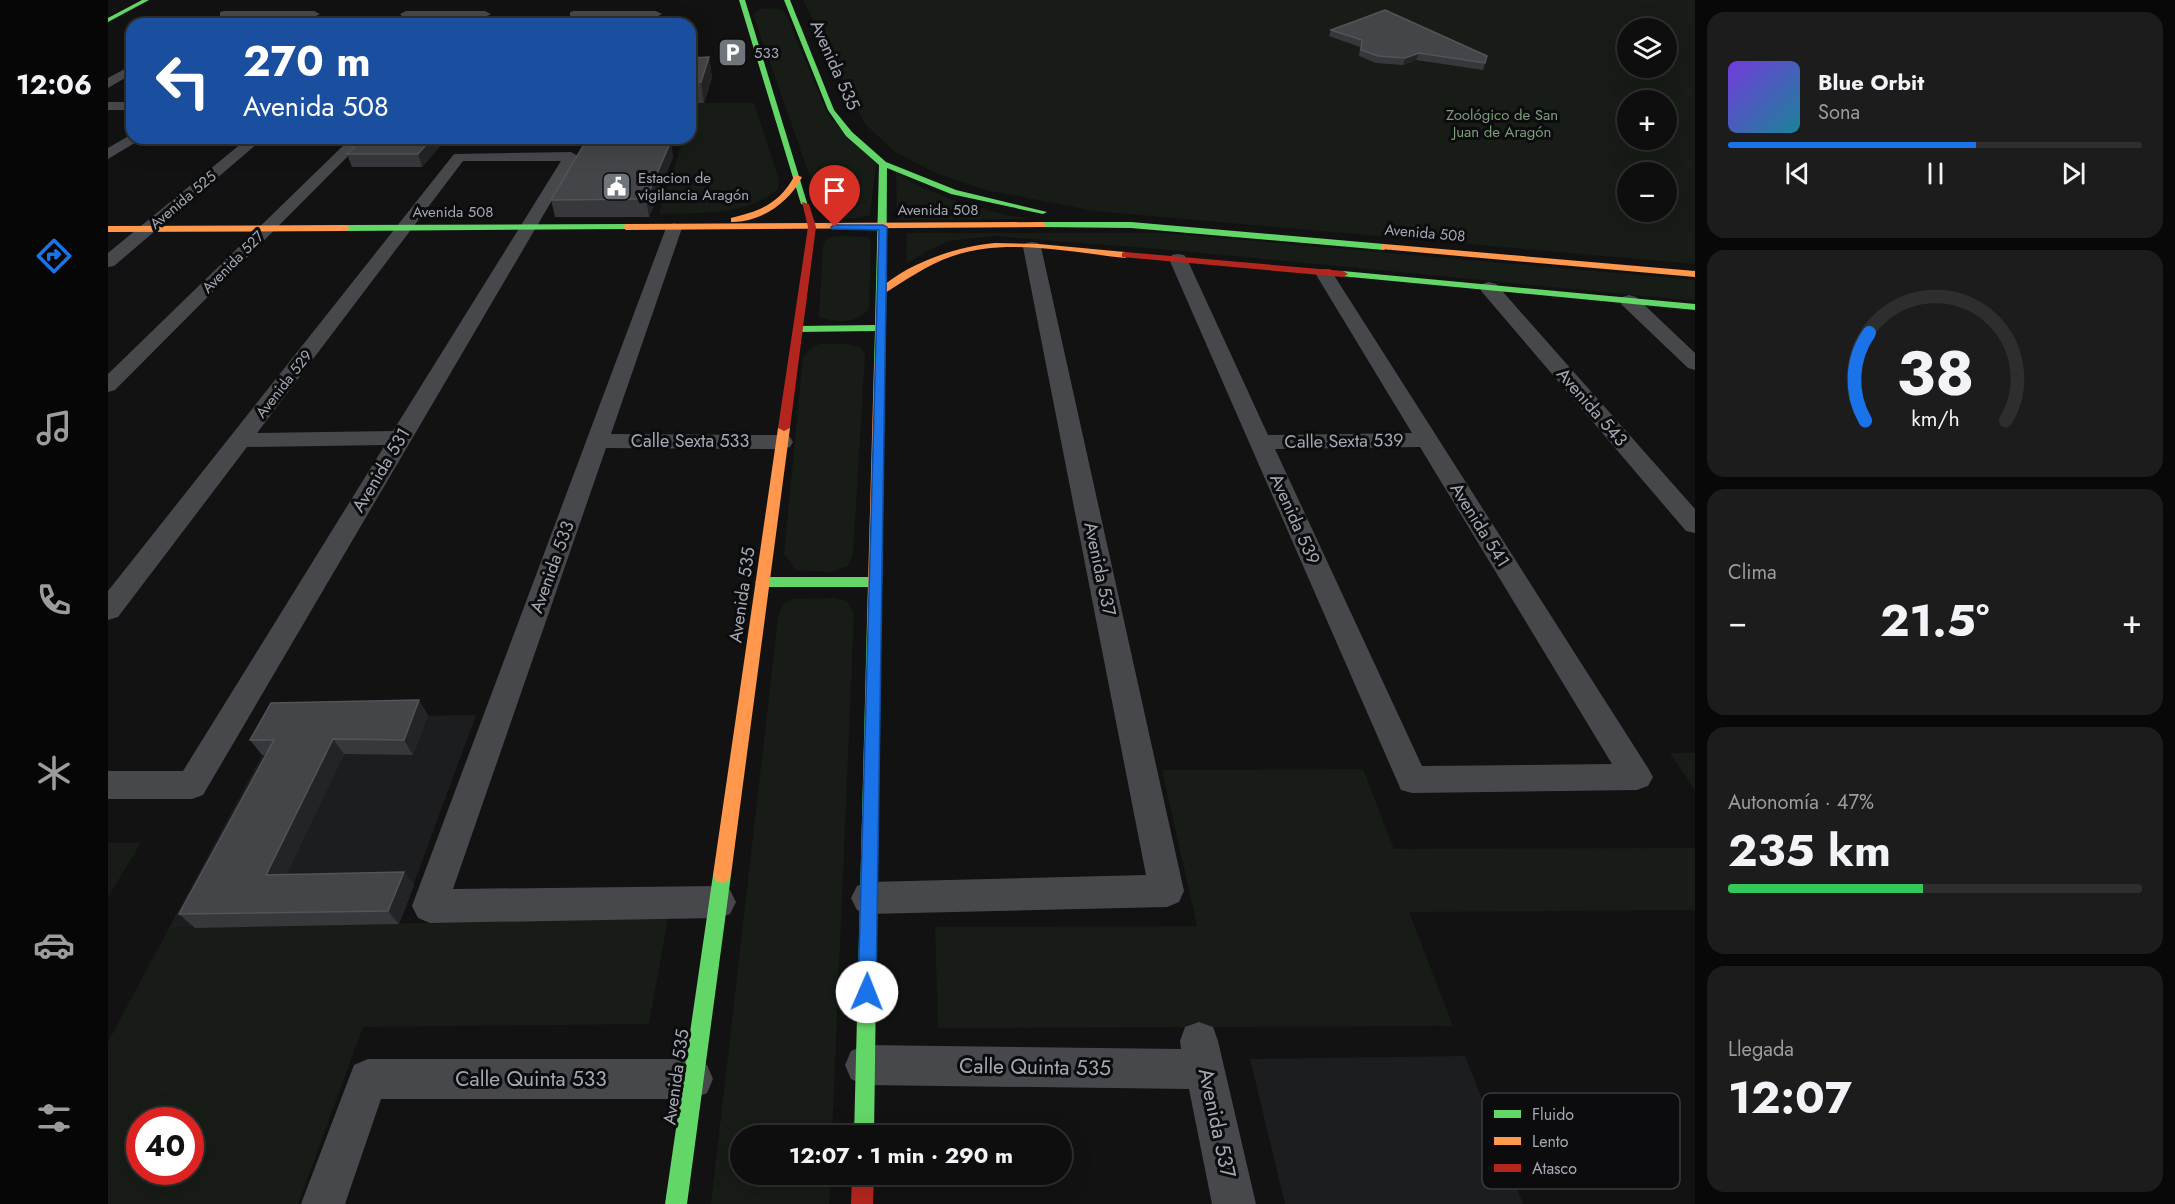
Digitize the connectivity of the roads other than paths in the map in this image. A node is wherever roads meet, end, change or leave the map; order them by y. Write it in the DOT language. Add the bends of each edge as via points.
graph roads {
  1 [pos="146,0"];
  2 [pos="247,0"];
  3 [pos="423,0"];
  4 [pos="585,0"];
  5 [pos="663,0"];
  6 [pos="785,4"];
  7 [pos="747,5"];
  8 [pos="406,14"];
  9 [pos="574,14"];
  10 [pos="308,18"];
  11 [pos="401,18"];
  12 [pos="481,18"];
  13 [pos="571,18"];
  14 [pos="637,18"];
  15 [pos="654,18"];
  16 [pos="108,20"];
  17 [pos="126,73"];
  18 [pos="108,84"];
  19 [pos="126,84"];
  20 [pos="108,106"];
  21 [pos="126,106"];
  22 [pos="126,143"];
  23 [pos="250,144"];
  24 [pos="353,144"];
  25 [pos="108,155"];
  26 [pos="570,156"];
  27 [pos="883,164"];
  28 [pos="798,177"];
  29 [pos="1103,225"];
  30 [pos="812,227"];
  31 [pos="883,227"];
  32 [pos="268,228"];
  33 [pos="404,228"];
  34 [pos="527,228"];
  35 [pos="674,228"];
  36 [pos="108,230"];
  37 [pos="147,230"];
  38 [pos="1032,247"];
  39 [pos="1178,259"];
  40 [pos="108,262"];
  41 [pos="1324,273"];
  42 [pos="1695,274"];
  43 [pos="1489,288"];
  44 [pos="882,291"];
  45 [pos="1629,301"];
  46 [pos="1695,307"];
  47 [pos="881,328"];
  48 [pos="798,329"];
  49 [pos="1695,364"];
  50 [pos="108,386"];
  51 [pos="401,438"];
  52 [pos="240,440"];
  53 [pos="1427,440"];
  54 [pos="598,441"];
  55 [pos="782,442"];
  56 [pos="1260,442"];
  57 [pos="1695,525"];
  58 [pos="762,582"];
  59 [pos="876,582"];
  60 [pos="108,610"];
  61 [pos="1412,780"];
  62 [pos="108,784"];
  63 [pos="869,898"];
  64 [pos="718,902"];
  65 [pos="1202,1055"];
  66 [pos="865,1065"];
  67 [pos="693,1079"];
  68 [pos="864,1125"];
  69 [pos="863,1185"];
  70 [pos="323,1204"];
  71 [pos="676,1204"];
  72 [pos="862,1204"];
  73 [pos="1234,1204"];
  1 -- 16 [label="street"];
  2 -- 10 [label="street" via="220,17 319,10"];
  3 -- 8 [label="street"];
  4 -- 9 [label="street"];
  5 -- 15 [label="street"];
  6 -- 27 [label="street, Avenida 535" via="840,123"];
  7 -- 28 [label="street, Avenida 535"];
  8 -- 11 [label="street"];
  8 -- 12 [label="street" via="488,10"];
  9 -- 13 [label="street"];
  9 -- 14 [label="street"];
  17 -- 18 [label="street"];
  18 -- 19 [label="street"];
  20 -- 21 [label="street"];
  22 -- 25 [label="street"];
  23 -- 37 [label="street, Avenida 525"];
  24 -- 32 [label="street, Avenida 527"];
  26 -- 33 [label="street, Avenida 529" via="459,157"];
  26 -- 34 [label="street, Avenida 531"];
  27 -- 29 [label="street, Avenida 535" via="926,183 987,201"];
  27 -- 31 [label="street"];
  28 -- 30 [label="street, Avenida 535"];
  28 -- 35 [label="street" via="795,190 770,208 730,221"];
  29 -- 31 [label="street, Avenida 508"];
  29 -- 42 [label="street, Avenida 508" via="1192,229"];
  30 -- 31 [label="street, Avenida 508"];
  30 -- 35 [label="street, Avenida 508"];
  30 -- 48 [label="street, Avenida 535"];
  31 -- 44 [label="street"];
  32 -- 33 [label="street, Avenida 508"];
  32 -- 37 [label="street, Avenida 508"];
  32 -- 50 [label="street, Avenida 527"];
  33 -- 34 [label="street, Avenida 508"];
  33 -- 52 [label="street, Avenida 529"];
  34 -- 35 [label="street, Avenida 508"];
  34 -- 51 [label="street, Avenida 531"];
  35 -- 54 [label="street, Avenida 533"];
  36 -- 37 [label="street, Avenida 508"];
  37 -- 40 [label="street, Avenida 525"];
  38 -- 39 [label="street"];
  38 -- 44 [label="street" via="957,251 930,261"];
  38 -- 63 [label="street, Avenida 537" via="1167,891"];
  39 -- 41 [label="street"];
  39 -- 56 [label="street, Avenida 539"];
  41 -- 43 [label="street"];
  41 -- 53 [label="street, Avenida 541"];
  43 -- 45 [label="street"];
  43 -- 57 [label="street, Avenida 543"];
  44 -- 47 [label="street"];
  45 -- 46 [label="street"];
  45 -- 49 [label="street"];
  47 -- 48 [label="street"];
  47 -- 59 [label="street"];
  48 -- 55 [label="street, Avenida 535"];
  51 -- 52 [label="street"];
  51 -- 62 [label="street, Avenida 531" via="192,785"];
  52 -- 60 [label="street, Avenida 529"];
  53 -- 56 [label="street, Calle Sexta 539"];
  53 -- 61 [label="street, Avenida 541" via="1637,777"];
  54 -- 55 [label="street, Calle Sexta 533"];
  54 -- 64 [label="street, Avenida 533" via="430,906"];
  55 -- 58 [label="street, Avenida 535"];
  56 -- 61 [label="street, Avenida 539"];
  58 -- 59 [label="street"];
  58 -- 64 [label="street, Avenida 535"];
  59 -- 63 [label="street"];
  63 -- 66 [label="street"];
  64 -- 67 [label="street, Avenida 535"];
  65 -- 66 [label="street, Calle Quinta 535"];
  65 -- 73 [label="street, Avenida 537"];
  66 -- 68 [label="street"];
  67 -- 70 [label="street, Calle Quinta 533" via="368,1078"];
  67 -- 71 [label="street, Avenida 535"];
  69 -- 72 [label="street"];
}
